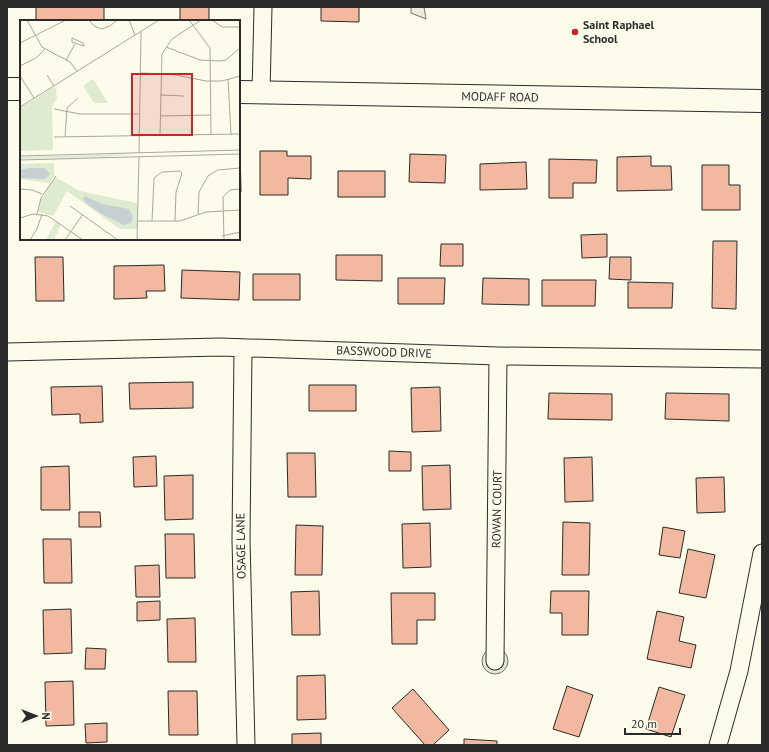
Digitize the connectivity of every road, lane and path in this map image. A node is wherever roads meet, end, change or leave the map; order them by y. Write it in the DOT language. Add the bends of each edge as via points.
graph roads {
  1 [pos="263,7"];
  2 [pos="7,89"];
  3 [pos="20,89"];
  4 [pos="240,92"];
  5 [pos="261,93"];
  6 [pos="762,101"];
  7 [pos="243,348"];
  8 [pos="7,352"];
  9 [pos="498,356"];
  10 [pos="762,359"];
  11 [pos="762,553"];
  12 [pos="495,661"];
  13 [pos="246,745"];
  14 [pos="718,745"];
  1 -- 5 [label="street"];
  2 -- 3 [label="street"];
  4 -- 5 [label="street, MODAFF ROAD"];
  5 -- 6 [label="street, MODAFF ROAD"];
  7 -- 8 [label="street, BASSWOOD DRIVE"];
  7 -- 9 [label="street, BASSWOOD DRIVE"];
  7 -- 13 [label="street, OSAGE LANE" via="241,540"];
  9 -- 10 [label="street, BASSWOOD DRIVE"];
  9 -- 12 [label="street, ROWAN COURT"];
  11 -- 14 [label="street" via="739,671"];
}
